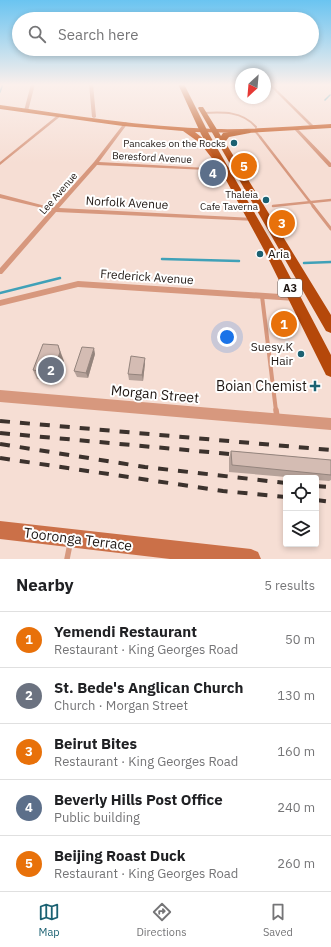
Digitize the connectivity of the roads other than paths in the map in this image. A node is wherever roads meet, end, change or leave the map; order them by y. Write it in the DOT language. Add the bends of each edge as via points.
graph roads {
  1 [pos="26,110"];
  2 [pos="93,110"];
  3 [pos="193,110"];
  4 [pos="202,110"];
  5 [pos="296,110"];
  6 [pos="204,114"];
  7 [pos="60,115"];
  8 [pos="94,117"];
  9 [pos="126,123"];
  10 [pos="331,125"];
  11 [pos="312,126"];
  12 [pos="295,128"];
  13 [pos="179,129"];
  14 [pos="202,129"];
  15 [pos="213,129"];
  16 [pos="256,129"];
  17 [pos="246,131"];
  18 [pos="221,142"];
  19 [pos="96,163"];
  20 [pos="0,164"];
  21 [pos="331,166"];
  22 [pos="207,169"];
  23 [pos="226,170"];
  24 [pos="0,196"];
  25 [pos="331,200"];
  26 [pos="311,202"];
  27 [pos="273,206"];
  28 [pos="56,210"];
  29 [pos="254,220"];
  30 [pos="331,229"];
  31 [pos="0,272"];
  32 [pos="262,296"];
  33 [pos="295,298"];
  34 [pos="0,303"];
  35 [pos="331,327"];
  36 [pos="331,370"];
  37 [pos="0,396"];
  38 [pos="278,420"];
  39 [pos="331,424"];
  40 [pos="0,530"];
  41 [pos="71,537"];
  42 [pos="159,554"];
  43 [pos="188,556"];
  44 [pos="67,559"];
  45 [pos="251,559"];
  1 -- 7 [label="main road"];
  2 -- 8 [label="street"];
  3 -- 14 [label="highway, A3"];
  4 -- 6 [label="highway, A3"];
  5 -- 11 [label="street"];
  6 -- 15 [label="highway, A3"];
  6 -- 16 [label="lane" via="229,112 252,120"];
  7 -- 8 [label="main road"];
  7 -- 9 [label="main road"];
  7 -- 20 [label="street"];
  8 -- 14 [label="main road"];
  9 -- 13 [label="main road"];
  9 -- 19 [label="street, Lee Avenue"];
  10 -- 11 [label="main road"];
  11 -- 12 [label="main road"];
  11 -- 16 [label="main road"];
  12 -- 16 [label="main road"];
  12 -- 21 [label="street"];
  13 -- 14 [label="main road"];
  13 -- 23 [label="main road" via="200,138"];
  14 -- 15 [label="main road"];
  14 -- 23 [label="highway, A3"];
  15 -- 16 [label="main road"];
  15 -- 17 [label="main road"];
  15 -- 18 [label="highway, A3"];
  16 -- 17 [label="main road"];
  16 -- 26 [label="lane"];
  17 -- 18 [label="highway" via="226,135"];
  18 -- 35 [label="highway, A3"];
  19 -- 22 [label="street, Beresford Avenue"];
  19 -- 28 [label="street, Lee Avenue"];
  23 -- 29 [label="highway, A3"];
  24 -- 28 [label="street, Norfolk Avenue"];
  25 -- 26 [label="lane"];
  26 -- 27 [label="lane"];
  26 -- 30 [label="lane"];
  28 -- 29 [label="street, Norfolk Avenue"];
  28 -- 31 [label="street, Lee Avenue"];
  29 -- 33 [label="highway, A3"];
  32 -- 33 [label="street, Frederick Avenue"];
  32 -- 34 [label="street, Frederick Avenue" via="76,284"];
  32 -- 38 [label="lane"];
  33 -- 36 [label="highway, A3"];
  37 -- 38 [label="street, Morgan Street"];
  38 -- 39 [label="street, Morgan Street"];
  40 -- 41 [label="main road, Tooronga Terrace"];
  41 -- 42 [label="main road, Tooronga Terrace"];
  41 -- 44 [label="lane"];
  42 -- 43 [label="main road, Tooronga Terrace"];
  43 -- 45 [label="main road, Tooronga Terrace"];
}
